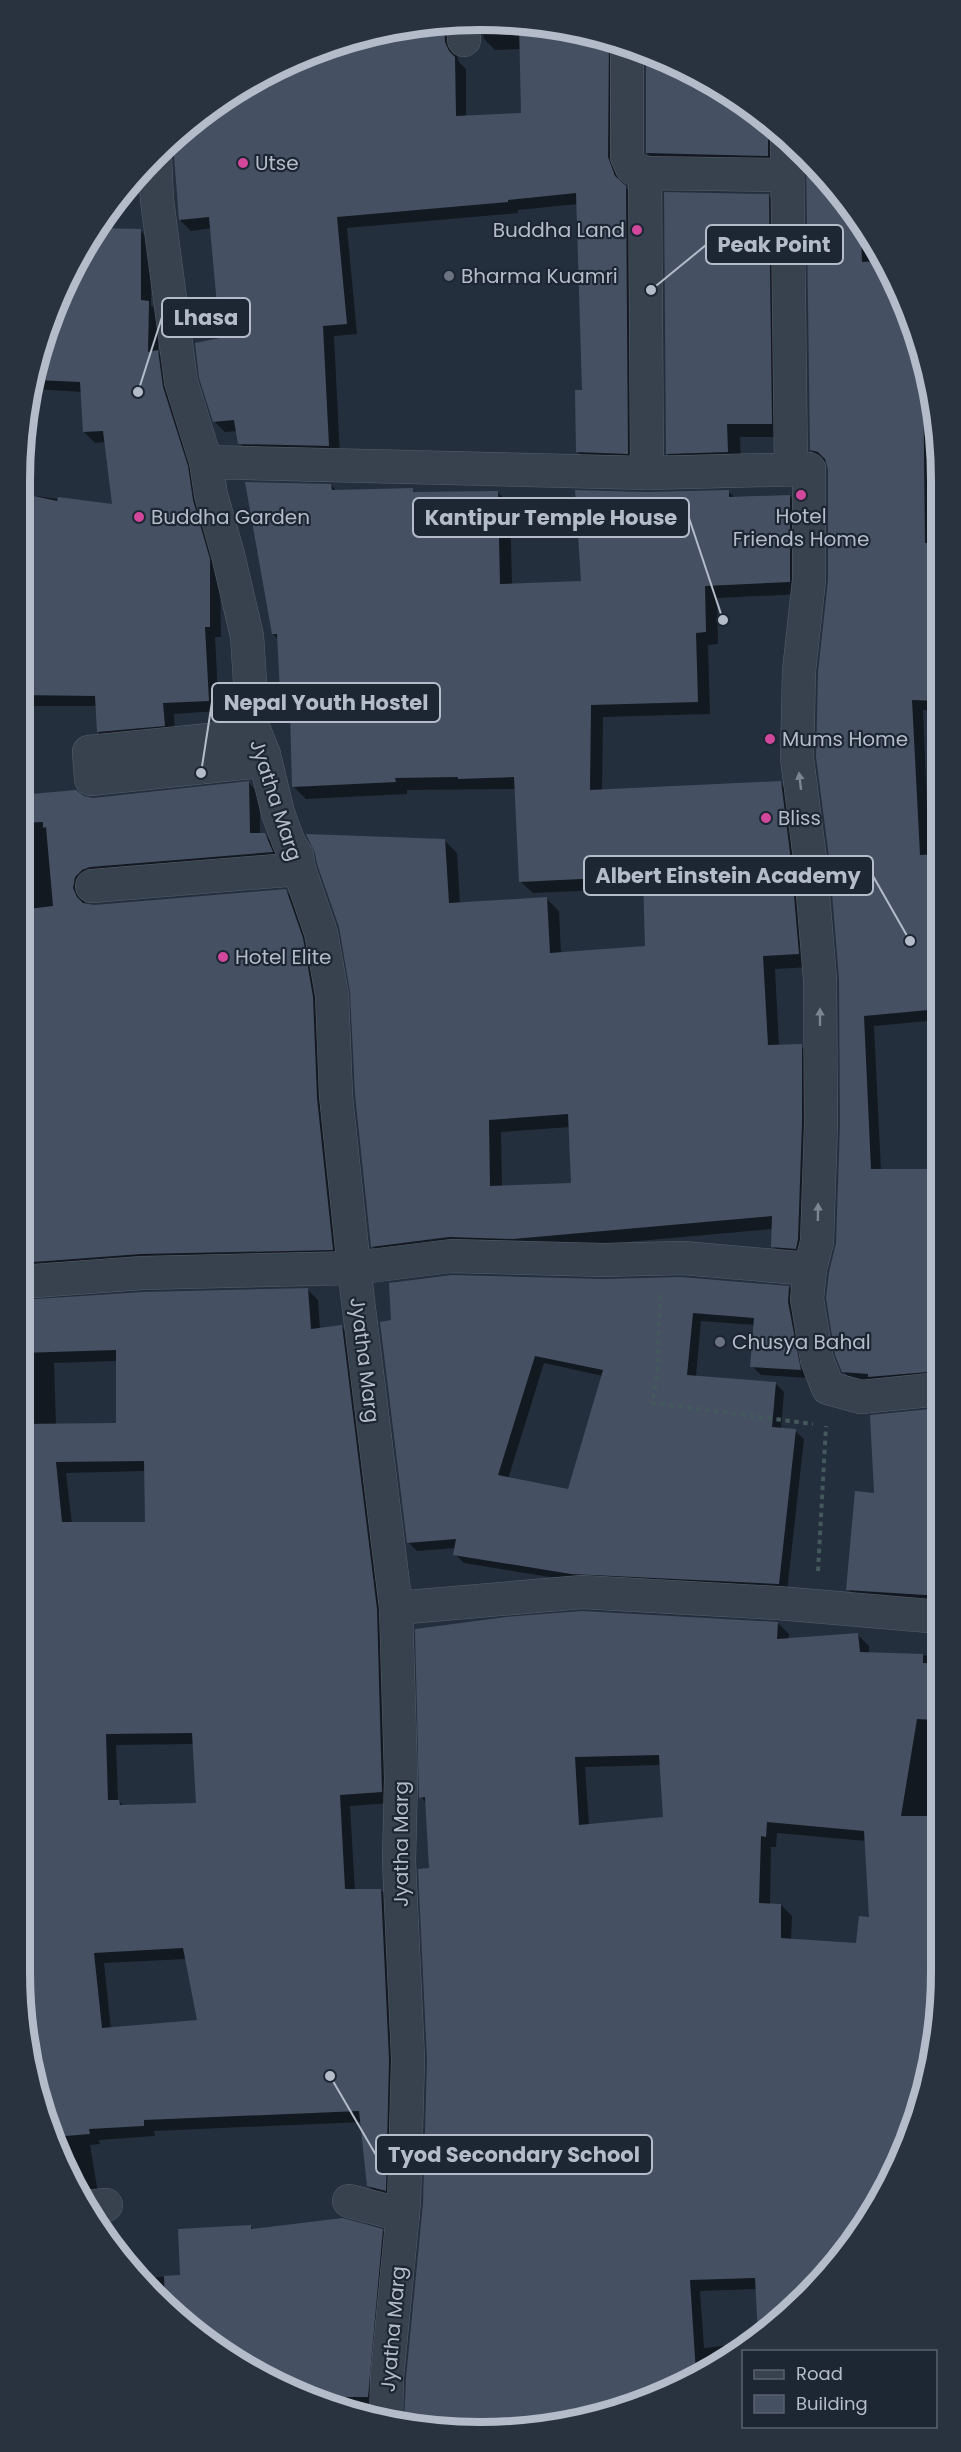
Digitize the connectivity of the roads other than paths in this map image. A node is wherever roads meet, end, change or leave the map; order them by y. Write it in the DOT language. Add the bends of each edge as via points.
graph roads {
  1 [pos="627,55"];
  2 [pos="787,151"];
  3 [pos="156,169"];
  4 [pos="645,173"];
  5 [pos="787,175"];
  6 [pos="206,462"];
  7 [pos="791,469"];
  8 [pos="647,473"];
  9 [pos="266,483"];
  10 [pos="211,495"];
  11 [pos="298,869"];
  12 [pos="92,886"];
  13 [pos="354,1268"];
  14 [pos="810,1269"];
  15 [pos="30,1281"];
  16 [pos="931,1390"];
  17 [pos="396,1608"];
  18 [pos="931,1616"];
  19 [pos="349,2201"];
  20 [pos="403,2214"];
  21 [pos="386,2412"];
  1 -- 4 [label="street" via="627,157 632,168"];
  2 -- 5 [label="street"];
  3 -- 6 [label="street, Jyatha Marg" via="181,382"];
  4 -- 5 [label="street"];
  4 -- 8 [label="street"];
  5 -- 7 [label="street"];
  6 -- 8 [label="street"];
  6 -- 10 [label="street, Jyatha Marg"];
  7 -- 8 [label="street"];
  14 -- 7 [label="street, one-way" via="817,1242 820,991 810,859 797,758 799,671 809,580 809,469"];
  9 -- 10 [label="street" via="241,482"];
  10 -- 11 [label="street, Jyatha Marg" via="247,636 253,727 259,753 289,843 297,856"];
  11 -- 12 [label="street"];
  11 -- 13 [label="street, Jyatha Marg" via="321,933 332,995 336,1096"];
  13 -- 14 [label="street" via="451,1256 683,1258"];
  13 -- 15 [label="street" via="142,1273"];
  13 -- 17 [label="street, Jyatha Marg"];
  14 -- 16 [label="street" via="807,1299 818,1360 828,1388 861,1397"];
  17 -- 18 [label="street" via="582,1592"];
  17 -- 20 [label="street, Jyatha Marg" via="399,1861 408,2059"];
  19 -- 20 [label="street"];
  20 -- 21 [label="street, Jyatha Marg"];
}
